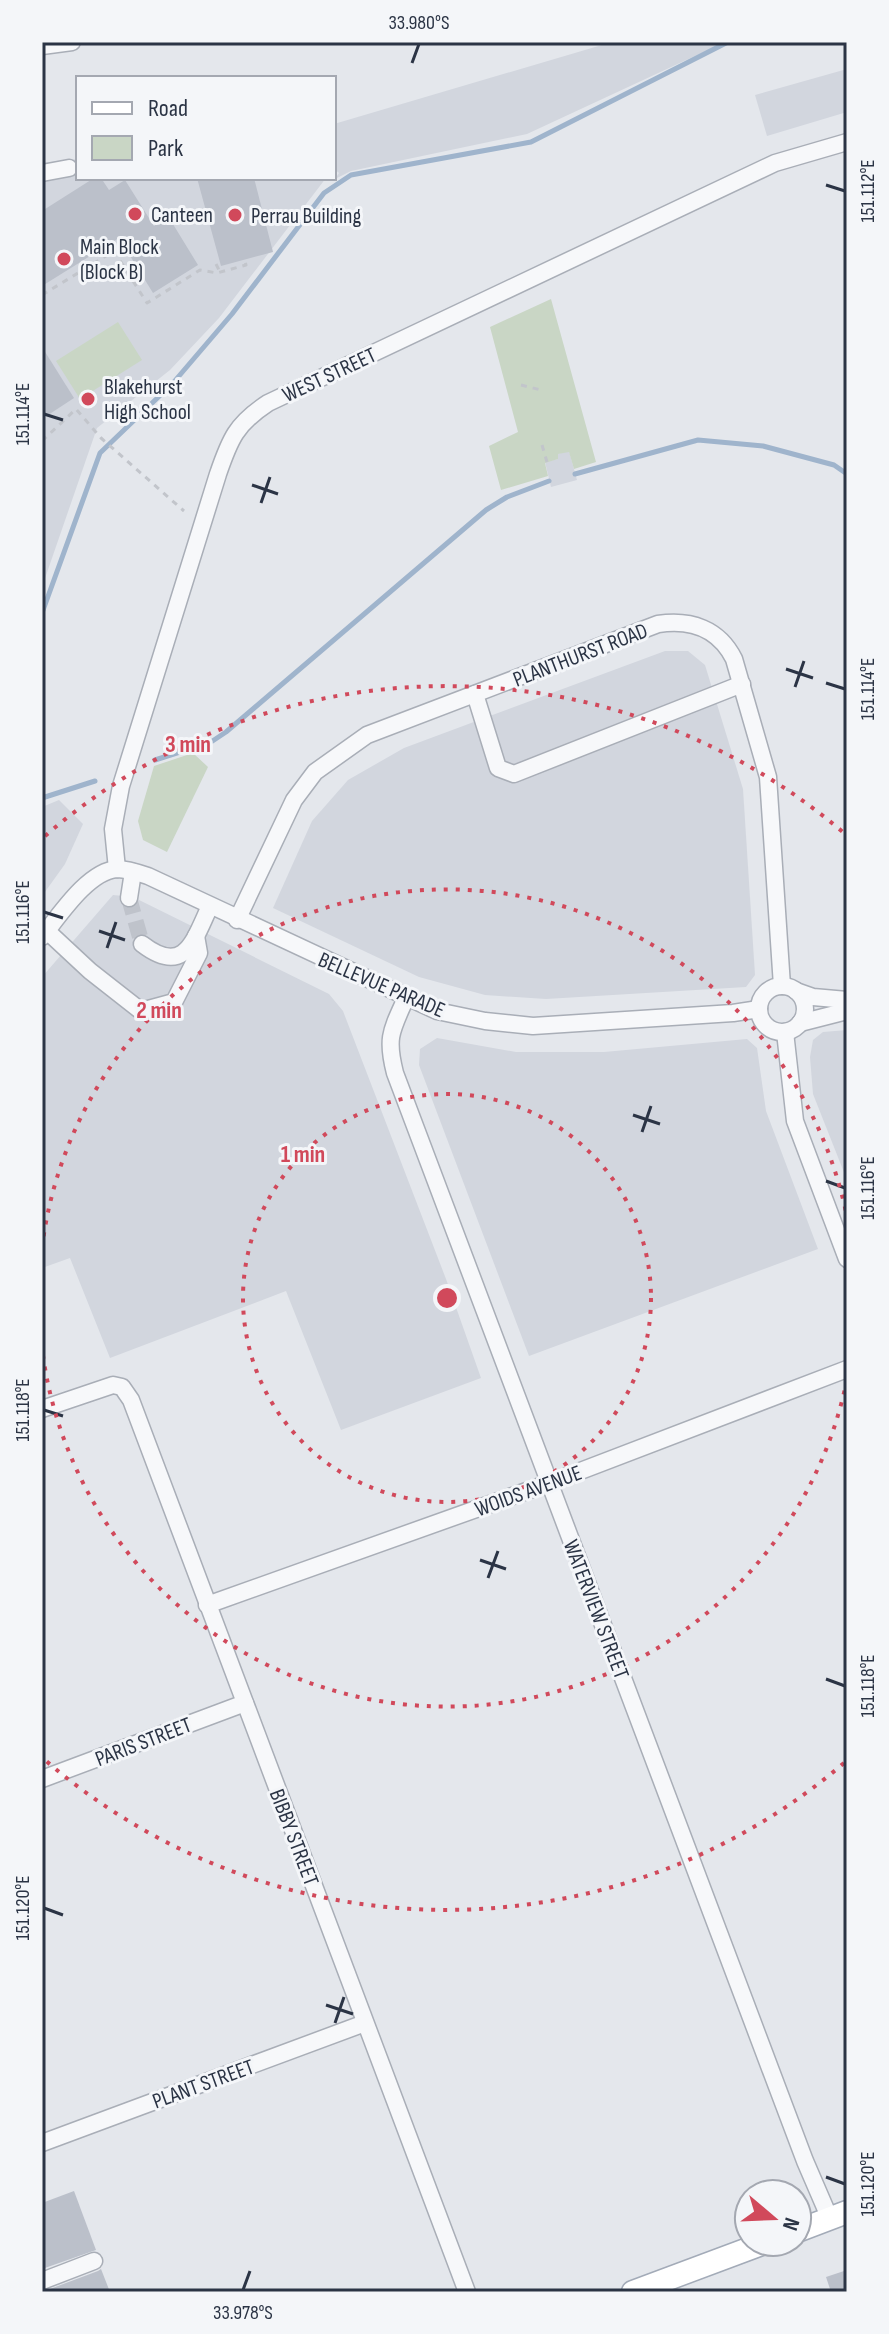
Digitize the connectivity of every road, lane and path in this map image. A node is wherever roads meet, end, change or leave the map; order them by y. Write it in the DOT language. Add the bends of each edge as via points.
graph roads {
  1 [pos="72,42"];
  2 [pos="42,46"];
  3 [pos="847,142"];
  4 [pos="69,168"];
  5 [pos="42,173"];
  6 [pos="245,261"];
  7 [pos="216,264"];
  8 [pos="220,272"];
  9 [pos="42,295"];
  10 [pos="521,385"];
  11 [pos="541,390"];
  12 [pos="42,441"];
  13 [pos="542,445"];
  14 [pos="547,462"];
  15 [pos="184,511"];
  16 [pos="42,575"];
  17 [pos="43,586"];
  18 [pos="742,684"];
  19 [pos="475,694"];
  20 [pos="125,870"];
  21 [pos="129,898"];
  22 [pos="210,906"];
  23 [pos="237,920"];
  24 [pos="44,934"];
  25 [pos="196,936"];
  26 [pos="142,944"];
  27 [pos="789,989"];
  28 [pos="406,998"];
  29 [pos="847,1000"];
  30 [pos="759,1009"];
  31 [pos="847,1011"];
  32 [pos="800,1023"];
  33 [pos="785,1032"];
  34 [pos="847,1259"];
  35 [pos="847,1369"];
  36 [pos="42,1409"];
  37 [pos="549,1483"];
  38 [pos="207,1605"];
  39 [pos="245,1703"];
  40 [pos="42,1779"];
  41 [pos="365,2023"];
  42 [pos="42,2143"];
  43 [pos="838,2215"];
  44 [pos="813,2225"];
  45 [pos="733,2255"];
  46 [pos="94,2261"];
  47 [pos="42,2281"];
  48 [pos="647,2289"];
  49 [pos="467,2292"];
  1 -- 2 [label="street"];
  3 -- 20 [label="street, WEST STREET" via="775,163 268,403 238,426 218,474 121,786 113,829"];
  4 -- 5 [label="street"];
  6 -- 8 [label="path" via="246,265"];
  7 -- 8 [label="path"];
  8 -- 9 [label="path" via="200,270 147,303 114,251"];
  10 -- 11 [label="path"];
  12 -- 15 [label="path" via="76,409"];
  13 -- 14 [label="path"];
  16 -- 17 [label="path"];
  18 -- 19 [label="street, PLANTHURST ROAD" via="734,659 719,638 700,626 673,621"];
  18 -- 19 [label="street" via="514,774 498,768"];
  18 -- 27 [label="street, PLANTHURST ROAD" via="768,777"];
  19 -- 23 [label="street, PLANTHURST ROAD" via="367,735 315,772 294,800"];
  20 -- 21 [label="street, WEST STREET"];
  20 -- 22 [label="street, BELLEVUE PARADE"];
  20 -- 24 [label="street" via="104,872 87,884"];
  22 -- 23 [label="street, BELLEVUE PARADE"];
  22 -- 25 [label="street"];
  23 -- 28 [label="street, BELLEVUE PARADE"];
  24 -- 25 [label="street" via="141,1011 174,1002 199,953"];
  25 -- 26 [label="street" via="187,952 177,957 153,953"];
  27 -- 29 [label="street"];
  27 -- 30 [label="street" via="767,992"];
  27 -- 32 [label="street" via="805,1007"];
  28 -- 30 [label="street, BELLEVUE PARADE" via="437,1011 533,1026"];
  28 -- 37 [label="street, WATERVIEW STREET" via="388,1048 395,1073"];
  30 -- 33 [label="street" via="766,1027"];
  31 -- 32 [label="street"];
  32 -- 33 [label="street"];
  33 -- 34 [label="street" via="795,1121"];
  35 -- 37 [label="street, WOIDS AVENUE"];
  36 -- 38 [label="street, BIBBY STREET" via="108,1385 127,1392"];
  37 -- 38 [label="street, WOIDS AVENUE"];
  37 -- 43 [label="street, WATERVIEW STREET" via="799,2146"];
  38 -- 39 [label="street, BIBBY STREET"];
  39 -- 40 [label="street, PARIS STREET"];
  39 -- 41 [label="street, BIBBY STREET"];
  41 -- 42 [label="street, PLANT STREET"];
  41 -- 49 [label="street, BIBBY STREET"];
  43 -- 44 [label="main road"];
  45 -- 48 [label="main road"];
  46 -- 47 [label="street"];
}
